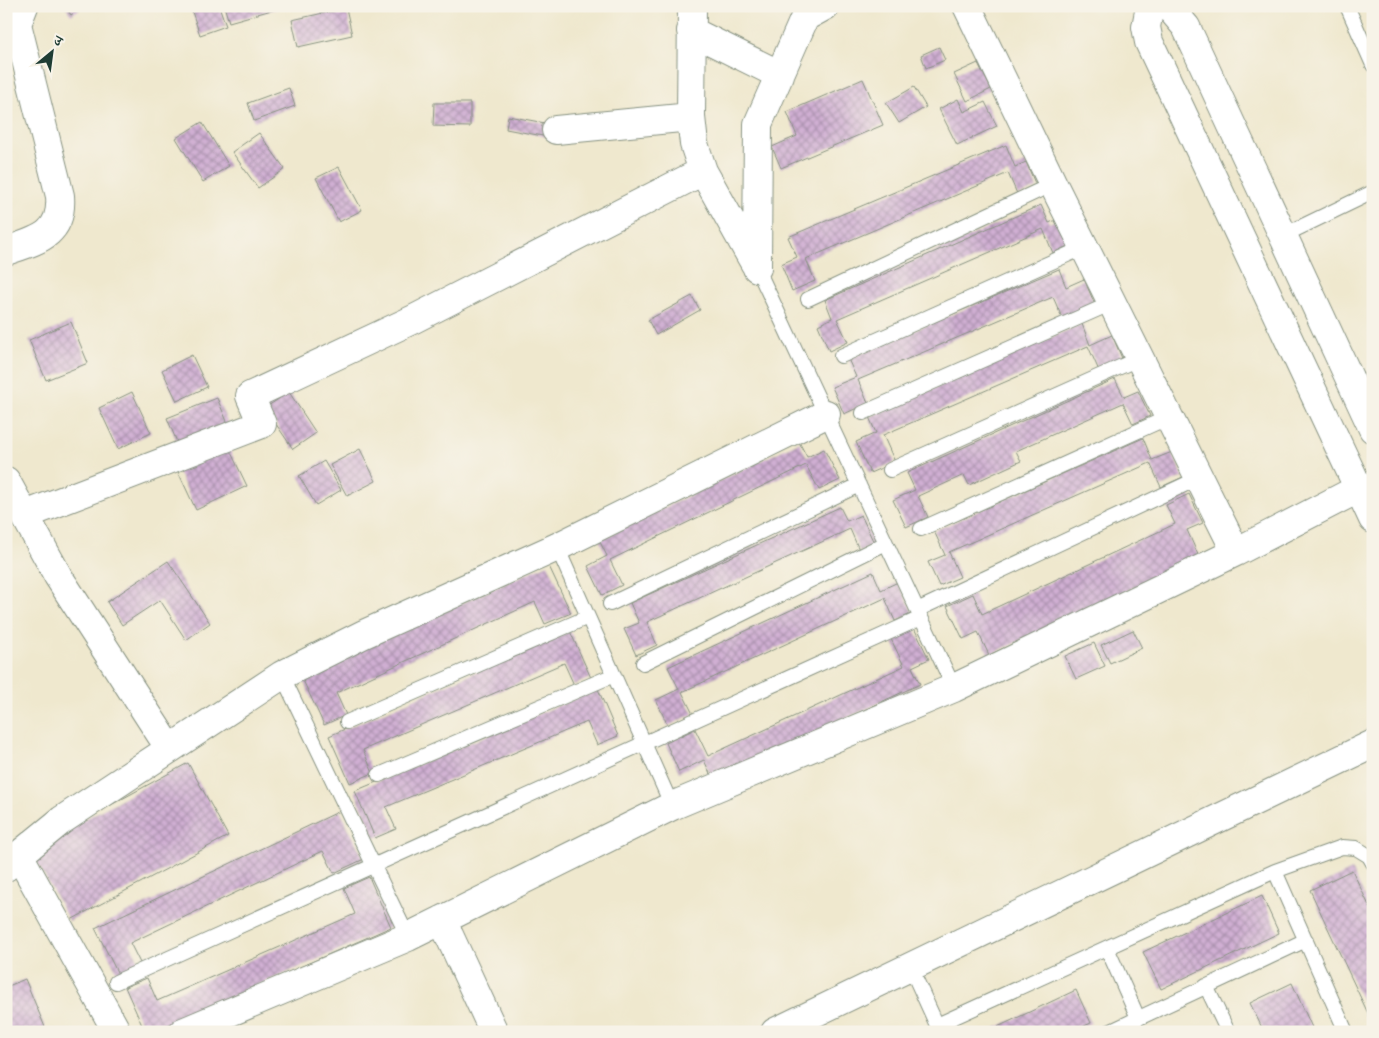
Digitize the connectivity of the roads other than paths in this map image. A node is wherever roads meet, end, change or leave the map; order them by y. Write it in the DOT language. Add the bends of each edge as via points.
graph roads {
  1 [pos="825,6"];
  2 [pos="967,6"];
  3 [pos="1150,6"];
  4 [pos="1168,6"];
  5 [pos="1347,6"];
  6 [pos="691,19"];
  7 [pos="16,20"];
  8 [pos="1368,41"];
  9 [pos="1373,64"];
  10 [pos="780,75"];
  11 [pos="691,117"];
  12 [pos="556,130"];
  13 [pos="703,171"];
  14 [pos="1053,184"];
  15 [pos="1373,192"];
  16 [pos="1282,236"];
  17 [pos="1085,247"];
  18 [pos="6,251"];
  19 [pos="757,268"];
  20 [pos="808,299"];
  21 [pos="1112,303"];
  22 [pos="841,356"];
  23 [pos="1140,358"];
  24 [pos="864,413"];
  25 [pos="826,414"];
  26 [pos="1169,417"];
  27 [pos="1373,429"];
  28 [pos="890,470"];
  29 [pos="1199,478"];
  30 [pos="6,481"];
  31 [pos="859,485"];
  32 [pos="1358,489"];
  33 [pos="25,515"];
  34 [pos="1373,519"];
  35 [pos="921,529"];
  36 [pos="886,543"];
  37 [pos="557,547"];
  38 [pos="1236,552"];
  39 [pos="610,604"];
  40 [pos="919,614"];
  41 [pos="588,617"];
  42 [pos="643,663"];
  43 [pos="282,675"];
  44 [pos="614,675"];
  45 [pos="954,688"];
  46 [pos="347,722"];
  47 [pos="644,743"];
  48 [pos="1373,744"];
  49 [pos="170,749"];
  50 [pos="379,775"];
  51 [pos="672,806"];
  52 [pos="12,861"];
  53 [pos="1373,864"];
  54 [pos="374,866"];
  55 [pos="1275,871"];
  56 [pos="442,920"];
  57 [pos="408,937"];
  58 [pos="1306,940"];
  59 [pos="1107,948"];
  60 [pos="910,966"];
  61 [pos="116,982"];
  62 [pos="1206,986"];
  63 [pos="1138,1018"];
  64 [pos="938,1028"];
  65 [pos="117,1032"];
  66 [pos="183,1032"];
  67 [pos="494,1032"];
  68 [pos="775,1032"];
  69 [pos="1109,1032"];
  70 [pos="1228,1032"];
  71 [pos="1346,1032"];
  1 -- 10 [label="street" via="805,17"];
  2 -- 14 [label="street"];
  3 -- 32 [label="street" via="1146,27 1149,42"];
  4 -- 16 [label="street" via="1186,27"];
  5 -- 8 [label="lane"];
  6 -- 10 [label="street"];
  6 -- 11 [label="street"];
  7 -- 18 [label="street" via="61,208 57,222 47,235"];
  8 -- 9 [label="lane"];
  10 -- 19 [label="street" via="758,124"];
  11 -- 12 [label="street"];
  11 -- 13 [label="street" via="694,144"];
  13 -- 19 [label="street"];
  13 -- 33 [label="street" via="412,320 250,396 262,424"];
  14 -- 17 [label="street"];
  14 -- 20 [label="lane"];
  15 -- 16 [label="lane"];
  16 -- 27 [label="street"];
  17 -- 21 [label="street"];
  17 -- 22 [label="lane"];
  19 -- 25 [label="lane"];
  21 -- 23 [label="street"];
  21 -- 24 [label="lane"];
  23 -- 26 [label="street"];
  23 -- 28 [label="lane"];
  25 -- 31 [label="lane"];
  25 -- 37 [label="street"];
  26 -- 29 [label="street"];
  26 -- 35 [label="lane"];
  29 -- 38 [label="street"];
  29 -- 40 [label="lane"];
  30 -- 33 [label="street"];
  31 -- 36 [label="lane"];
  31 -- 39 [label="lane"];
  32 -- 34 [label="street"];
  32 -- 38 [label="street"];
  33 -- 49 [label="street" via="58,576"];
  36 -- 40 [label="lane"];
  36 -- 42 [label="lane"];
  37 -- 41 [label="lane"];
  37 -- 43 [label="street" via="364,634"];
  38 -- 45 [label="street"];
  40 -- 45 [label="lane"];
  40 -- 47 [label="lane"];
  41 -- 44 [label="lane"];
  41 -- 46 [label="lane"];
  43 -- 49 [label="street"];
  43 -- 54 [label="lane"];
  44 -- 47 [label="lane"];
  44 -- 50 [label="lane"];
  45 -- 51 [label="street"];
  47 -- 51 [label="lane"];
  47 -- 54 [label="lane"];
  48 -- 60 [label="street"];
  49 -- 52 [label="street" via="62,820"];
  51 -- 56 [label="street"];
  52 -- 65 [label="street"];
  53 -- 55 [label="lane" via="1369,856 1356,848 1342,847"];
  54 -- 57 [label="lane"];
  54 -- 61 [label="lane"];
  55 -- 58 [label="lane"];
  55 -- 59 [label="lane"];
  56 -- 57 [label="street"];
  56 -- 67 [label="street"];
  57 -- 66 [label="street"];
  58 -- 62 [label="lane"];
  58 -- 71 [label="lane"];
  59 -- 63 [label="lane"];
  59 -- 64 [label="lane"];
  60 -- 64 [label="lane"];
  60 -- 68 [label="street"];
  62 -- 63 [label="lane"];
  62 -- 70 [label="lane"];
  63 -- 69 [label="lane"];
}
